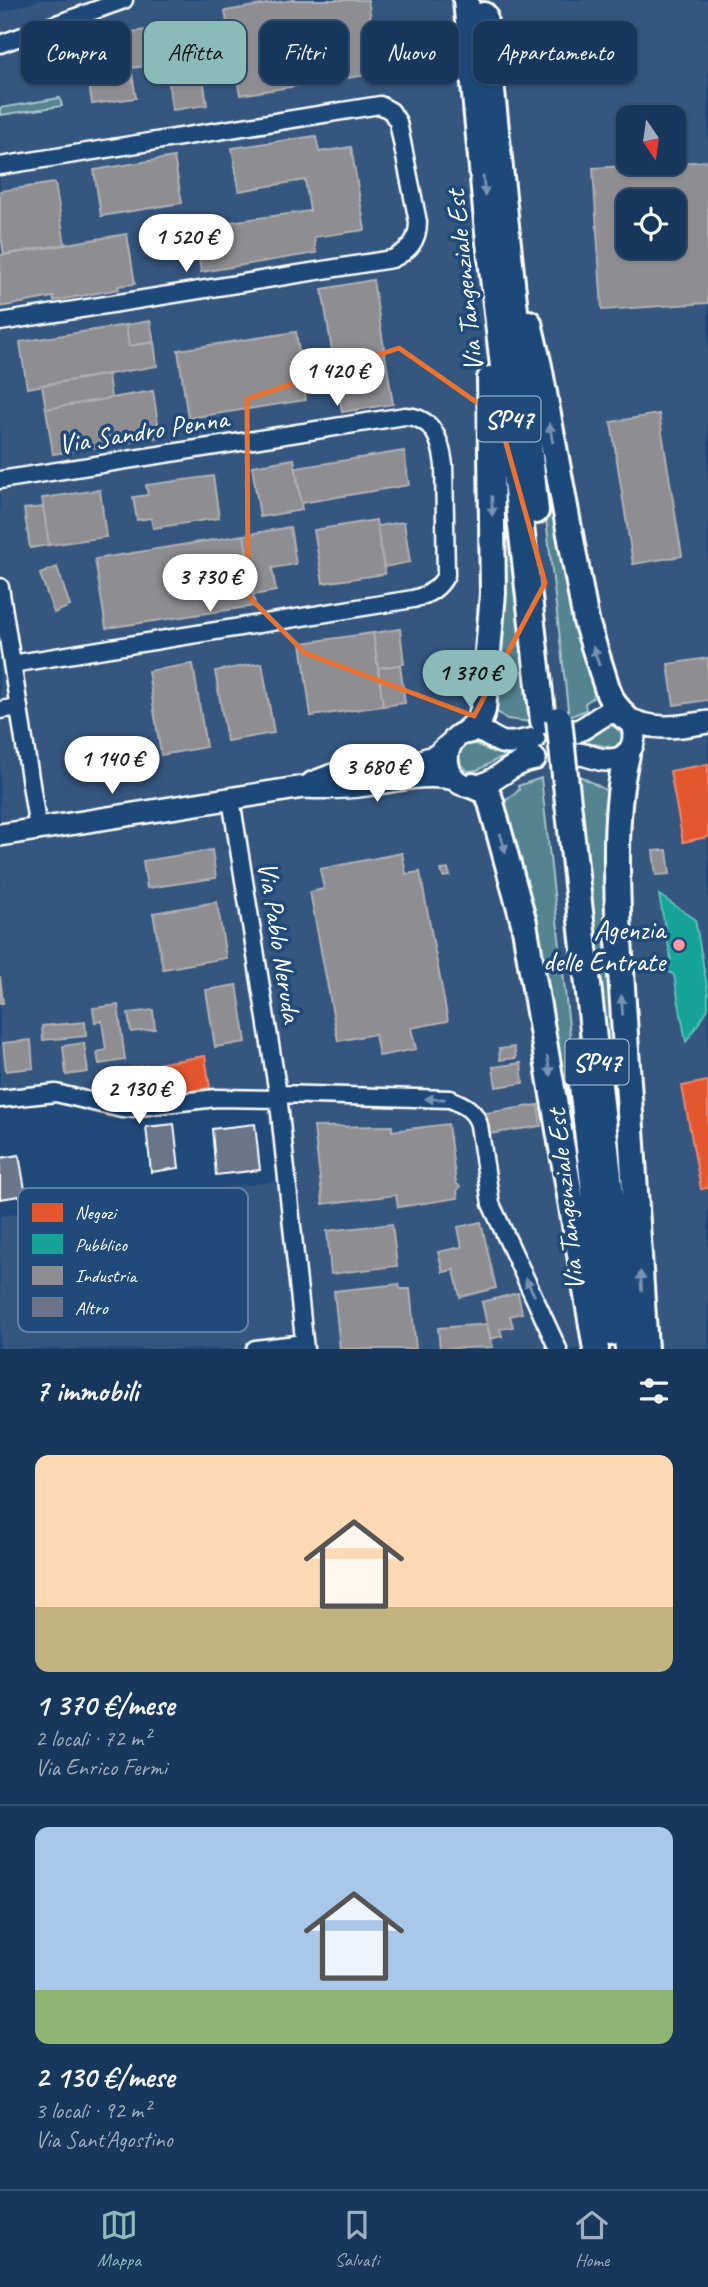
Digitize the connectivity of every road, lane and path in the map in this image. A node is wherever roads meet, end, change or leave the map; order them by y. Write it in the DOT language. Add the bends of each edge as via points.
graph roads {
  1 [pos="124,0"];
  2 [pos="466,0"];
  3 [pos="483,0"];
  4 [pos="0,44"];
  5 [pos="486,117"];
  6 [pos="0,166"];
  7 [pos="497,235"];
  8 [pos="0,322"];
  9 [pos="0,481"];
  10 [pos="0,587"];
  11 [pos="12,664"];
  12 [pos="19,707"];
  13 [pos="0,710"];
  14 [pos="625,717"];
  15 [pos="708,722"];
  16 [pos="669,728"];
  17 [pos="460,736"];
  18 [pos="554,747"];
  19 [pos="629,752"];
  20 [pos="464,783"];
  21 [pos="304,787"];
  22 [pos="231,799"];
  23 [pos="38,829"];
  24 [pos="0,835"];
  25 [pos="278,1097"];
  26 [pos="0,1099"];
  27 [pos="304,1346"];
  28 [pos="255,1349"];
  29 [pos="558,1349"];
  30 [pos="596,1349"];
  31 [pos="612,1349"];
  32 [pos="628,1349"];
  33 [pos="645,1349"];
  1 -- 4 [label="street"];
  2 -- 5 [label="main road, Via Tangenziale Est / SP47"];
  3 -- 5 [label="main road, Via Tangenziale Est / SP47"];
  5 -- 7 [label="main road, Via Tangenziale Est / SP47"];
  6 -- 8 [label="street" via="380,105 398,122 418,222 418,233 408,249 392,259"];
  14 -- 7 [label="main road, one-way" via="614,704 586,621 539,366"];
  7 -- 17 [label="main road, one-way" via="492,614 483,710 479,722"];
  7 -- 18 [label="main road, Via Tangenziale Est / SP47"];
  9 -- 11 [label="street, Via Sandro Penna" via="405,416 425,421 442,450 446,575 431,592 413,599"];
  10 -- 11 [label="street"];
  11 -- 12 [label="street"];
  12 -- 13 [label="street"];
  12 -- 23 [label="street"];
  14 -- 16 [label="street" via="643,726"];
  14 -- 18 [label="street" via="607,713"];
  14 -- 19 [label="street" via="634,732"];
  15 -- 16 [label="street"];
  16 -- 19 [label="street"];
  17 -- 18 [label="street" via="483,731 503,742"];
  17 -- 20 [label="street" via="448,748 447,762"];
  17 -- 21 [label="street" via="436,756 421,761 338,773"];
  18 -- 19 [label="street" via="608,761"];
  18 -- 20 [label="street" via="486,783"];
  18 -- 31 [label="main road, Via Tangenziale Est / SP47"];
  18 -- 32 [label="main road, Via Tangenziale Est / SP47"];
  33 -- 19 [label="main road, one-way" via="617,881 620,790"];
  20 -- 21 [label="street" via="427,776 341,788"];
  20 -- 30 [label="main road, one-way" via="485,791 490,799 524,923"];
  21 -- 22 [label="street"];
  22 -- 23 [label="street"];
  22 -- 25 [label="street, Via Pablo Neruda"];
  23 -- 24 [label="street"];
  25 -- 26 [label="street" via="216,1098 122,1109 56,1093"];
  25 -- 27 [label="street, Via Pablo Neruda"];
  29 -- 25 [label="street, one-way" via="494,1211 479,1125 469,1108 450,1099"];
  27 -- 28 [label="street"];
}
